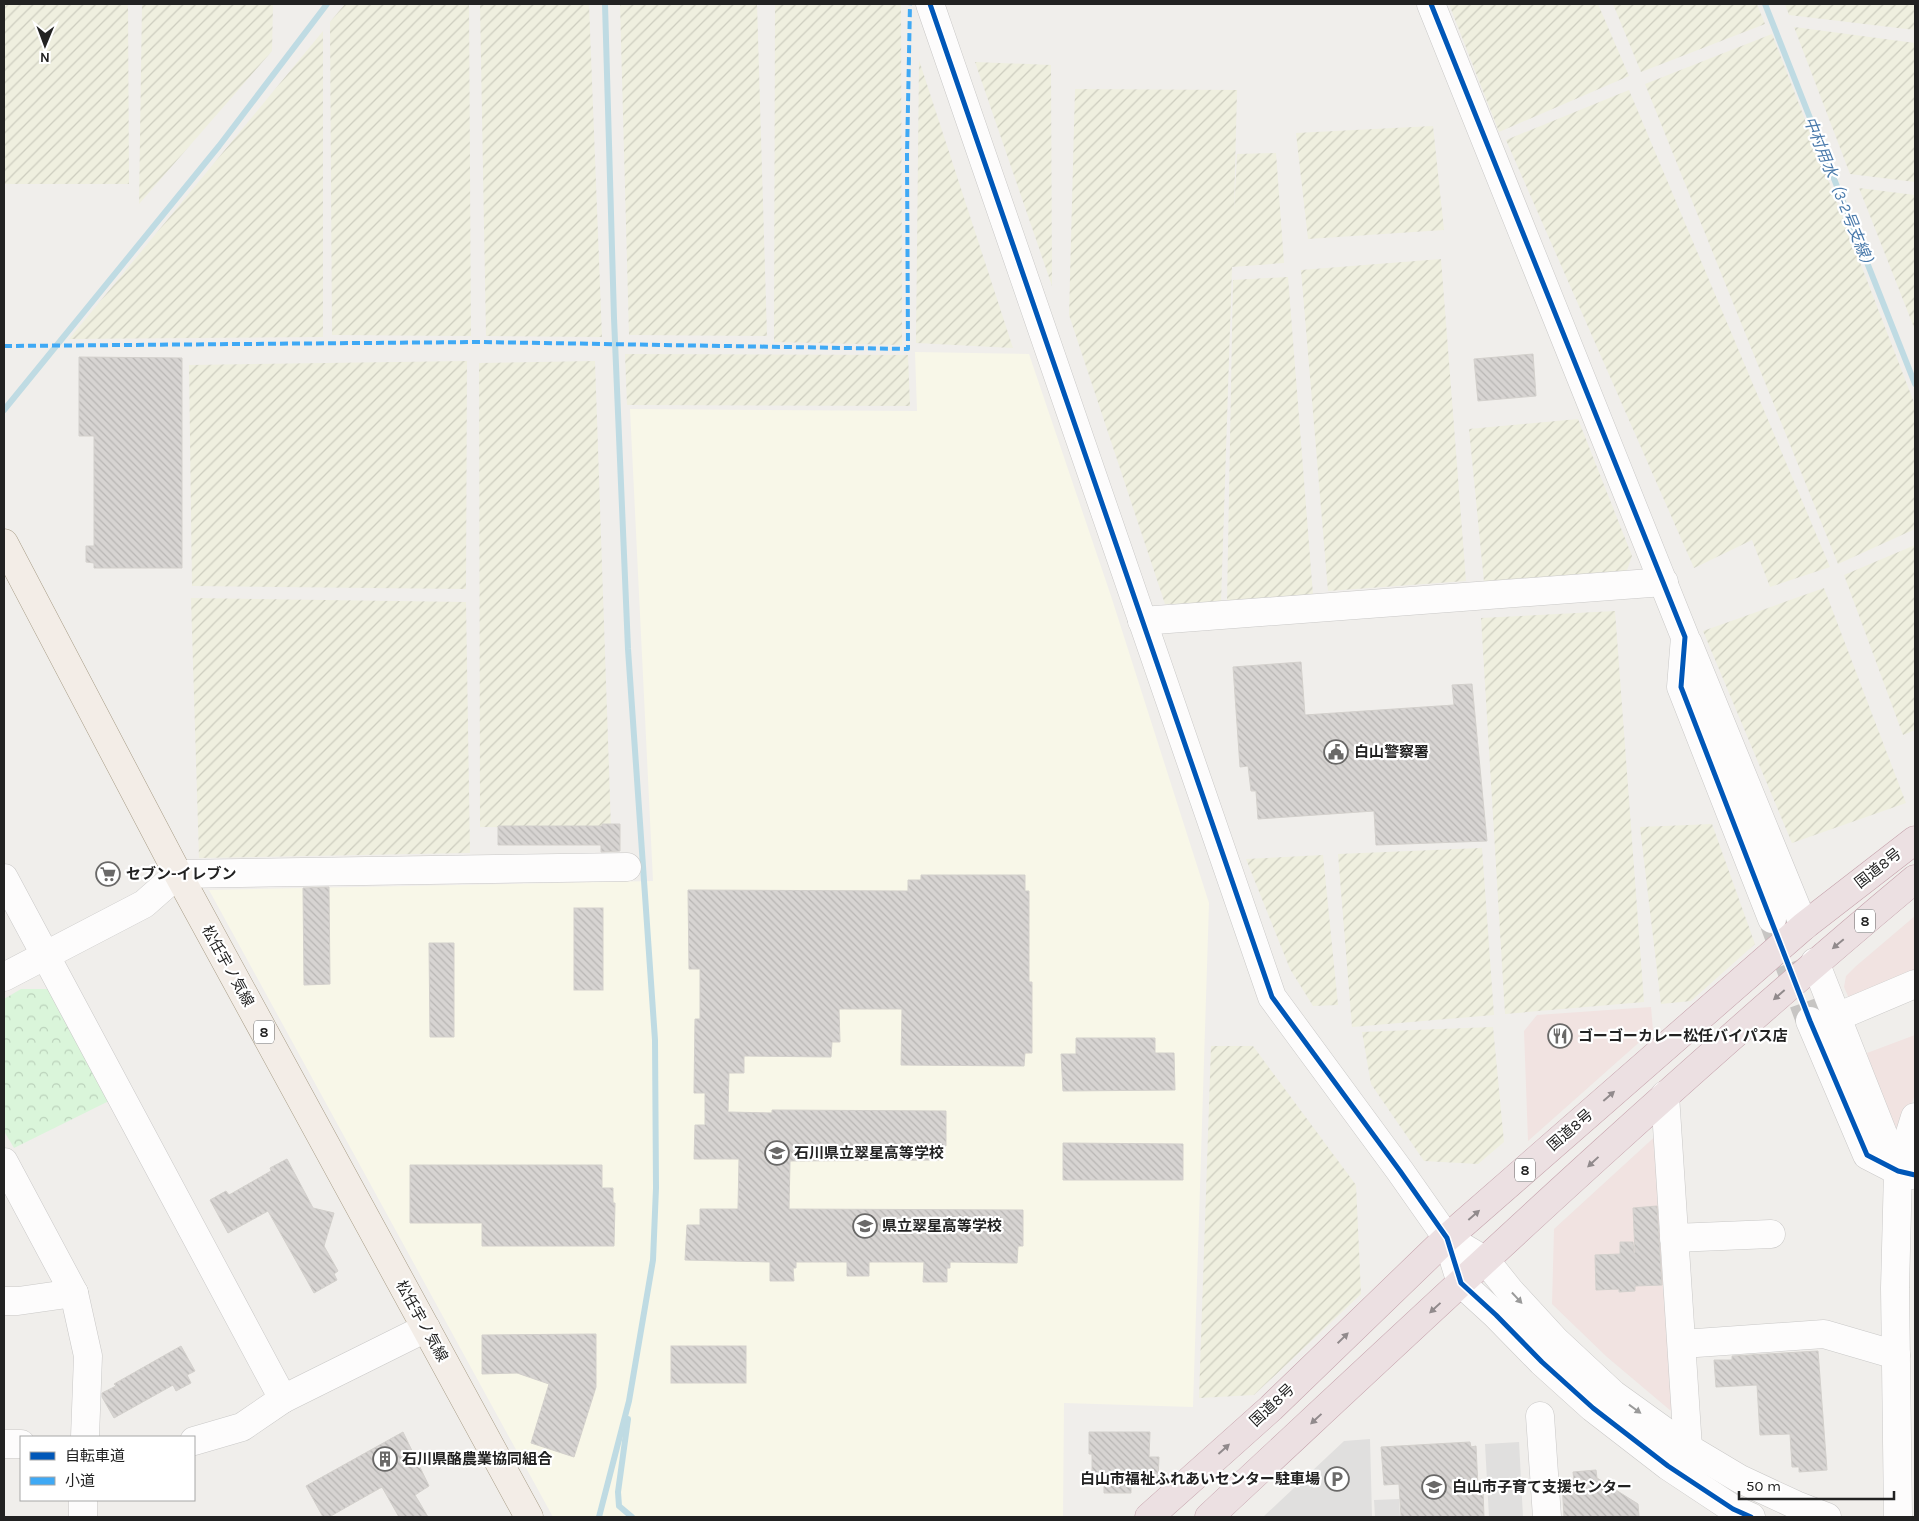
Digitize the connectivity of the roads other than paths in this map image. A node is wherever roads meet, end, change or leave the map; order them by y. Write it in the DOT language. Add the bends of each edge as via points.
graph roads {
  1 [pos="930,4"];
  2 [pos="1431,4"];
  3 [pos="4,544"];
  4 [pos="1664,582"];
  5 [pos="1142,621"];
  6 [pos="1685,637"];
  7 [pos="1915,840"];
  8 [pos="627,866"];
  9 [pos="178,874"];
  10 [pos="4,878"];
  11 [pos="1915,879"];
  12 [pos="1772,919"];
  13 [pos="1804,926"];
  14 [pos="46,955"];
  15 [pos="1815,962"];
  16 [pos="4,977"];
  17 [pos="1915,984"];
  18 [pos="1837,1017"];
  19 [pos="1810,1021"];
  20 [pos="1665,1095"];
  21 [pos="1915,1117"];
  22 [pos="4,1162"];
  23 [pos="1906,1171"];
  24 [pos="1771,1234"];
  25 [pos="1447,1238"];
  26 [pos="1674,1238"];
  27 [pos="1486,1261"];
  28 [pos="1461,1283"];
  29 [pos="1905,1291"];
  30 [pos="74,1293"];
  31 [pos="4,1301"];
  32 [pos="426,1328"];
  33 [pos="1682,1344"];
  34 [pos="1896,1355"];
  35 [pos="1906,1390"];
  36 [pos="284,1399"];
  37 [pos="1540,1416"];
  38 [pos="85,1436"];
  39 [pos="195,1441"];
  40 [pos="4,1444"];
  41 [pos="20,1444"];
  42 [pos="1688,1448"];
  43 [pos="83,1501"];
  44 [pos="1735,1515"];
  45 [pos="83,1517"];
  46 [pos="529,1517"];
  47 [pos="1149,1517"];
  48 [pos="1209,1517"];
  49 [pos="1547,1517"];
  50 [pos="1827,1517"];
  51 [pos="1898,1517"];
  1 -- 5 [label="street"];
  2 -- 4 [label="street"];
  3 -- 9 [label="main road, 松任宇ノ気線 / 8"];
  4 -- 5 [label="street"];
  4 -- 6 [label="street"];
  5 -- 25 [label="street" via="1272,997"];
  6 -- 12 [label="street" via="1681,686"];
  6 -- 13 [label="street"];
  7 -- 13 [label="highway, 国道8号 / 8"];
  8 -- 9 [label="street"];
  9 -- 14 [label="street" via="144,904"];
  9 -- 32 [label="main road, 松任宇ノ気線 / 8"];
  10 -- 14 [label="street"];
  11 -- 15 [label="highway, 国道8号 / 8, one-way"];
  25 -- 13 [label="highway, 国道8号 / 8, one-way"];
  14 -- 16 [label="street"];
  14 -- 36 [label="street"];
  15 -- 18 [label="street"];
  15 -- 20 [label="highway, 国道8号 / 8, one-way"];
  17 -- 18 [label="street"];
  18 -- 23 [label="street" via="1887,1144"];
  19 -- 23 [label="street" via="1867,1155"];
  20 -- 26 [label="street"];
  20 -- 27 [label="highway, 国道8号 / 8, one-way"];
  21 -- 23 [label="street"];
  22 -- 30 [label="street"];
  23 -- 29 [label="street"];
  24 -- 26 [label="street"];
  25 -- 27 [label="street"];
  25 -- 28 [label="street"];
  47 -- 25 [label="highway, 国道8号 / 8, one-way" via="1271,1408"];
  26 -- 33 [label="street"];
  27 -- 28 [label="highway, 国道8号 / 8"];
  27 -- 42 [label="street, one-way" via="1554,1340 1613,1394"];
  28 -- 44 [label="street" via="1593,1408"];
  28 -- 48 [label="highway, 国道8号 / 8, one-way"];
  29 -- 34 [label="street"];
  30 -- 31 [label="street"];
  30 -- 38 [label="street" via="88,1356"];
  32 -- 36 [label="street"];
  32 -- 46 [label="main road, 松任宇ノ気線 / 8"];
  33 -- 34 [label="street" via="1824,1334"];
  33 -- 42 [label="street"];
  34 -- 35 [label="street"];
  35 -- 51 [label="street"];
  36 -- 39 [label="street" via="242,1426"];
  37 -- 49 [label="street"];
  40 -- 41 [label="street"];
  42 -- 50 [label="street" via="1740,1479"];
  43 -- 45 [label="street"];
}
